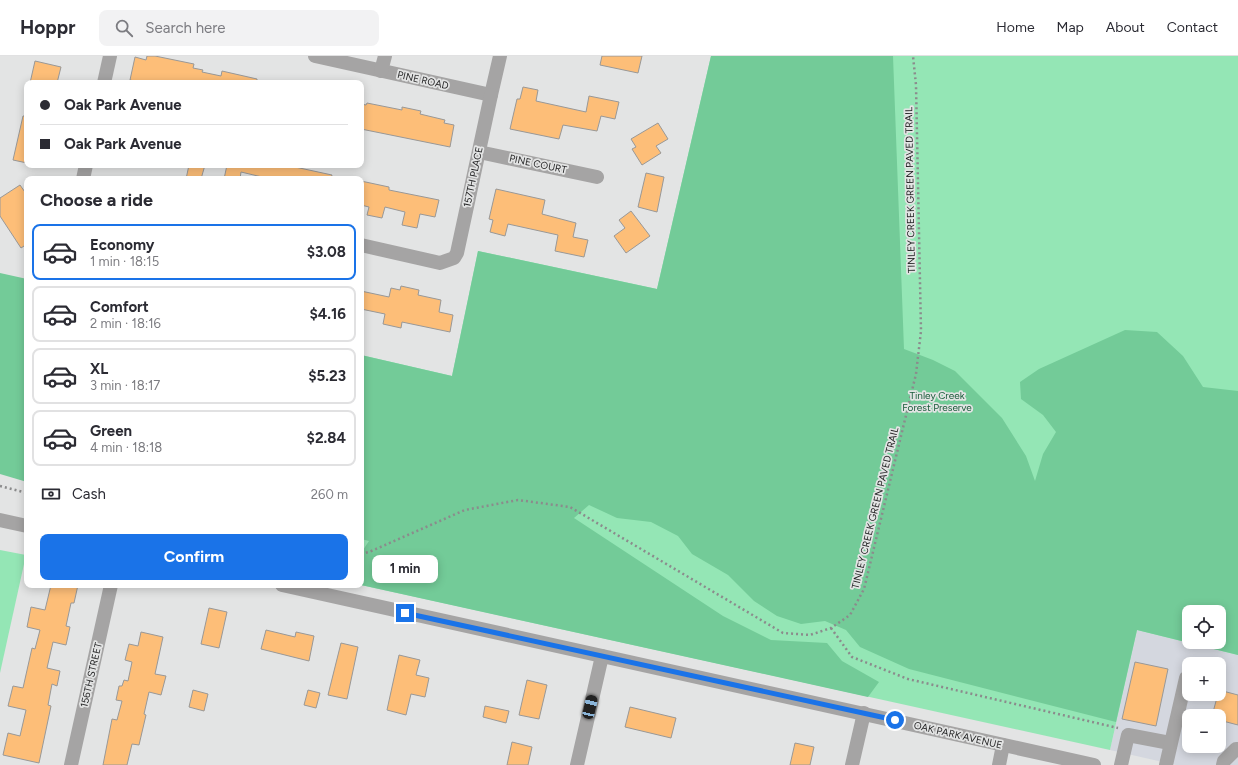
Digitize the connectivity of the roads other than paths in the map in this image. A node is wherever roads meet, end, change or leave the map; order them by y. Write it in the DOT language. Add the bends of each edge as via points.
graph roads {
  1 [pos="110,56"];
  2 [pos="315,56"];
  3 [pos="385,56"];
  4 [pos="500,56"];
  5 [pos="382,71"];
  6 [pos="105,80"];
  7 [pos="490,96"];
  8 [pos="479,152"];
  9 [pos="597,177"];
  10 [pos="364,246"];
  11 [pos="0,520"];
  12 [pos="24,525"];
  13 [pos="110,588"];
  14 [pos="296,588"];
  15 [pos="602,656"];
  16 [pos="1182,694"];
  17 [pos="864,713"];
  18 [pos="1170,743"];
  19 [pos="1003,745"];
  20 [pos="1237,748"];
  21 [pos="71,765"];
  22 [pos="577,765"];
  23 [pos="852,765"];
  24 [pos="999,765"];
  25 [pos="1094,765"];
  26 [pos="1121,765"];
  27 [pos="1166,765"];
  28 [pos="1223,765"];
  1 -- 6 [label="street"];
  2 -- 5 [label="street, PINE ROAD"];
  3 -- 5 [label="street"];
  4 -- 7 [label="street"];
  5 -- 7 [label="street, PINE ROAD"];
  7 -- 8 [label="street, 157TH PLACE"];
  8 -- 9 [label="street, PINE COURT"];
  8 -- 10 [label="street, 157TH PLACE" via="454,258 440,262"];
  11 -- 12 [label="street"];
  13 -- 21 [label="street, 156TH STREET"];
  14 -- 15 [label="street, OAK PARK AVENUE"];
  15 -- 17 [label="street, OAK PARK AVENUE"];
  15 -- 22 [label="street"];
  16 -- 18 [label="street"];
  17 -- 19 [label="street, OAK PARK AVENUE"];
  17 -- 23 [label="street"];
  18 -- 26 [label="street" via="1128,735"];
  18 -- 27 [label="street"];
  19 -- 24 [label="street"];
  19 -- 25 [label="street, OAK PARK AVENUE"];
  20 -- 28 [label="street"];
}
